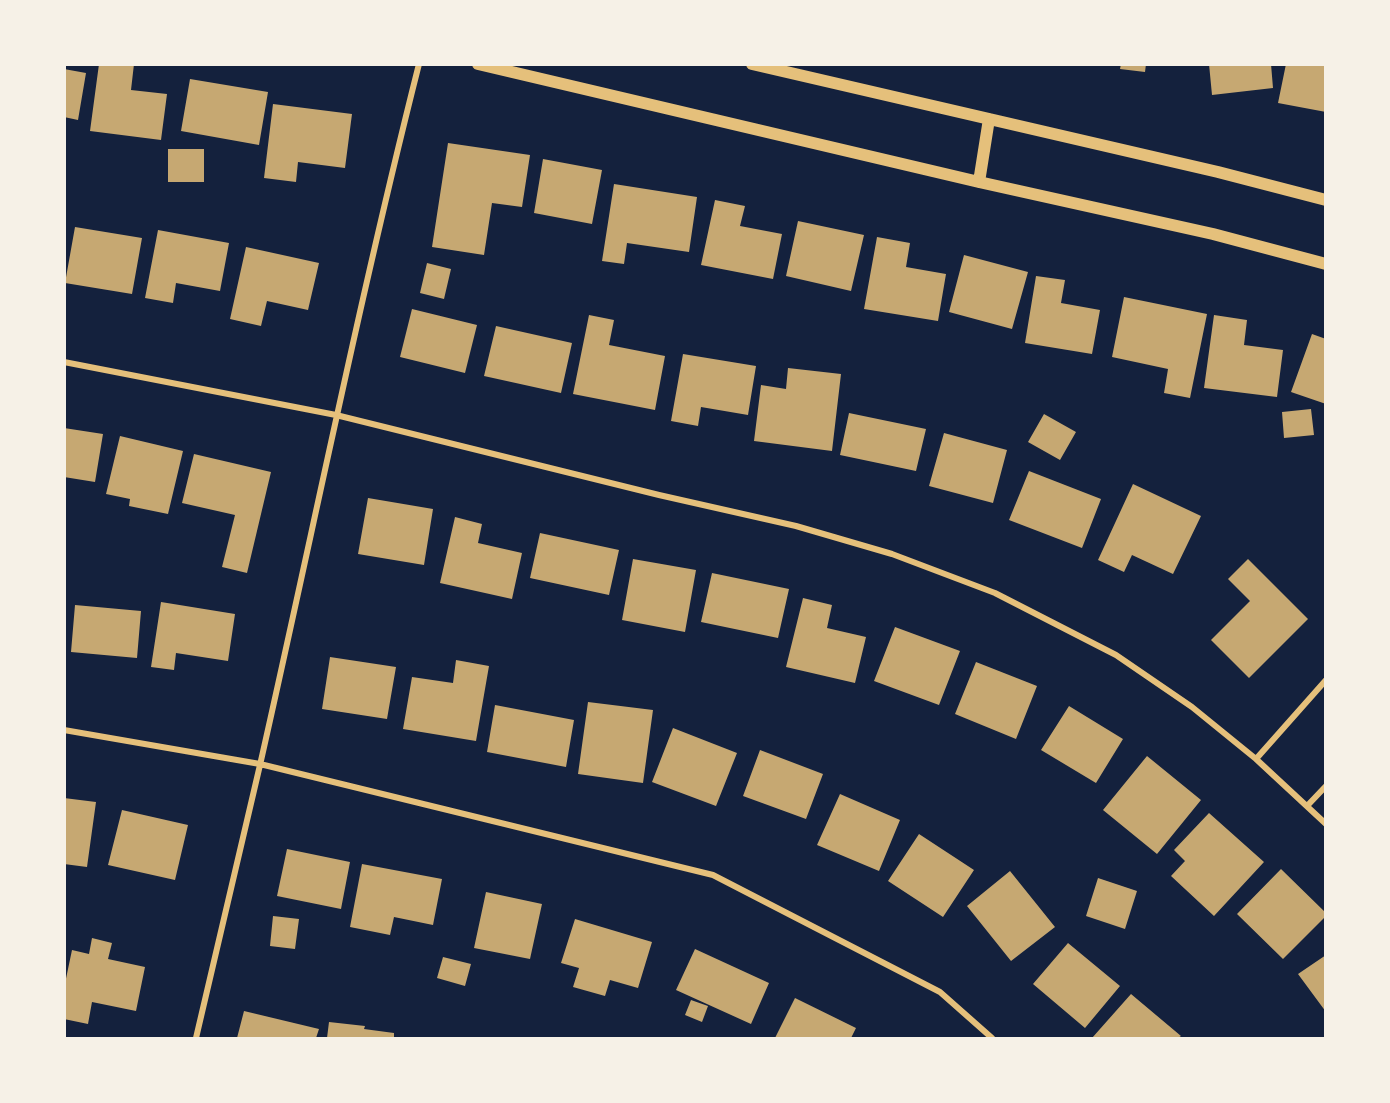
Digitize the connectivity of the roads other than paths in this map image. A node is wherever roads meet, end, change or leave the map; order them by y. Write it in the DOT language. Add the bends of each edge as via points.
graph roads {
  1 [pos="419,64"];
  2 [pos="478,64"];
  3 [pos="752,64"];
  4 [pos="989,119"];
  5 [pos="979,182"];
  6 [pos="1326,200"];
  7 [pos="1326,264"];
  8 [pos="64,362"];
  9 [pos="336,416"];
  10 [pos="1326,680"];
  11 [pos="64,730"];
  12 [pos="1256,759"];
  13 [pos="260,764"];
  14 [pos="1326,786"];
  15 [pos="1307,806"];
  16 [pos="1326,824"];
  17 [pos="196,1038"];
  18 [pos="992,1038"];
  1 -- 9 [label="street"];
  2 -- 5 [label="main road"];
  3 -- 4 [label="main road"];
  4 -- 5 [label="main road"];
  4 -- 6 [label="main road"];
  5 -- 7 [label="main road" via="1213,234"];
  8 -- 9 [label="street"];
  9 -- 12 [label="street" via="796,526 892,554 995,594 1116,655 1192,707"];
  9 -- 13 [label="street"];
  10 -- 12 [label="street"];
  11 -- 13 [label="street"];
  12 -- 15 [label="street"];
  13 -- 17 [label="street"];
  13 -- 18 [label="street" via="713,874 940,992"];
  14 -- 15 [label="street"];
  15 -- 16 [label="street"];
}
